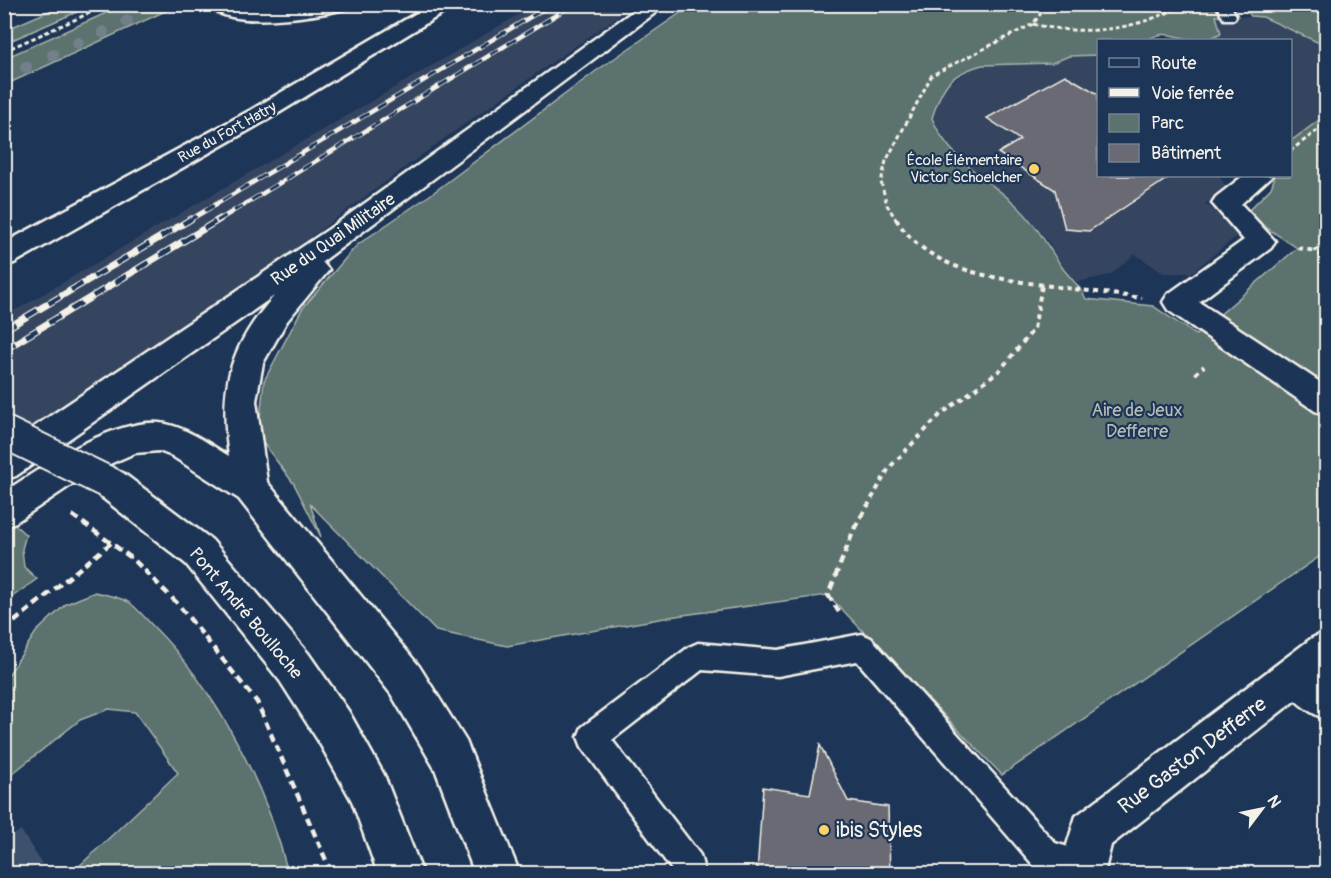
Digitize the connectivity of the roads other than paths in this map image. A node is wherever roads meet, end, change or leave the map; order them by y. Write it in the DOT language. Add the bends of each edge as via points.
graph roads {
  1 [pos="218,4"];
  2 [pos="342,4"];
  3 [pos="448,4"];
  4 [pos="657,4"];
  5 [pos="1316,4"];
  6 [pos="1326,7"];
  7 [pos="1258,177"];
  8 [pos="372,211"];
  9 [pos="4,256"];
  10 [pos="1326,402"];
  11 [pos="4,432"];
  12 [pos="4,466"];
  13 [pos="251,488"];
  14 [pos="4,511"];
  15 [pos="1317,676"];
  16 [pos="1082,870"];
  17 [pos="401,873"];
  18 [pos="498,873"];
  19 [pos="690,873"];
  1 -- 2 [label="street" via="242,12 263,13"];
  3 -- 9 [label="street, Rue du Fort Hatry" via="259,115"];
  4 -- 8 [label="street, Rue du Quai Militaire"];
  5 -- 6 [label="street"];
  7 -- 10 [label="street" via="1225,203 1261,241 1178,302"];
  8 -- 12 [label="street, Rue du Quai Militaire"];
  8 -- 13 [label="street" via="280,306 257,341 240,399"];
  11 -- 17 [label="street, Pont André Boulloche, bridge" via="111,484 199,552 294,667 334,726 369,790"];
  13 -- 14 [label="street" via="184,446 160,437 132,439 77,463"];
  13 -- 18 [label="street" via="405,680 451,756"];
  15 -- 16 [label="street, Rue Gaston Defferre" via="1092,832"];
  16 -- 19 [label="lane" via="1046,856 862,647 778,663 698,656 592,737 689,866"];
}
